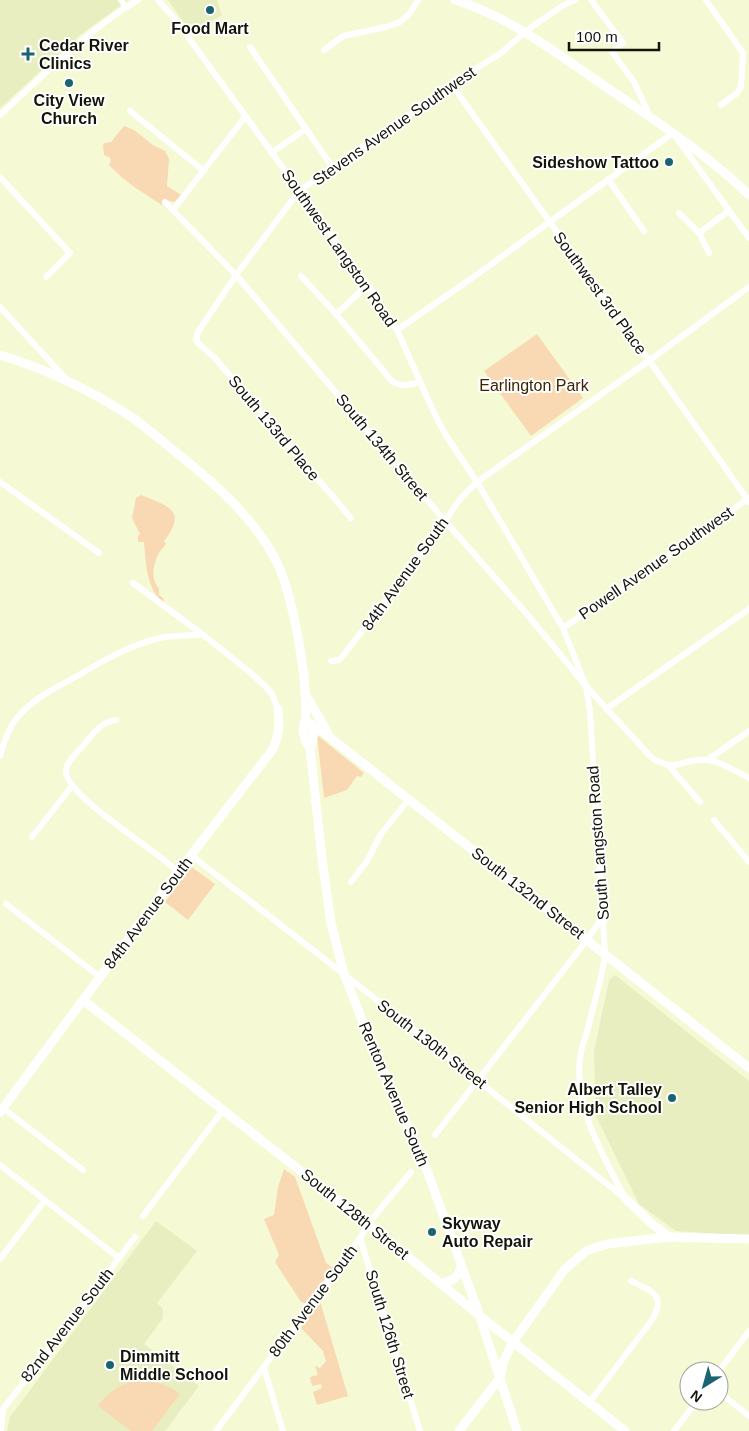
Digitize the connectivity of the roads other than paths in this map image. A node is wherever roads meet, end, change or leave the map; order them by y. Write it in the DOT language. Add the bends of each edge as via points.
graph roads {
  1 [pos="121,0"];
  2 [pos="138,0"];
  3 [pos="158,0"];
  4 [pos="163,0"];
  5 [pos="418,0"];
  6 [pos="455,0"];
  7 [pos="575,0"];
  8 [pos="591,0"];
  9 [pos="706,0"];
  10 [pos="126,7"];
  11 [pos="167,10"];
  12 [pos="525,32"];
  13 [pos="250,47"];
  14 [pos="324,50"];
  15 [pos="453,83"];
  16 [pos="721,104"];
  17 [pos="130,111"];
  18 [pos="0,114"];
  19 [pos="245,117"];
  20 [pos="651,118"];
  21 [pos="306,129"];
  22 [pos="673,133"];
  23 [pos="271,152"];
  24 [pos="333,168"];
  25 [pos="204,171"];
  26 [pos="0,177"];
  27 [pos="608,179"];
  28 [pos="299,191"];
  29 [pos="749,194"];
  30 [pos="165,202"];
  31 [pos="173,210"];
  32 [pos="729,211"];
  33 [pos="678,213"];
  34 [pos="549,222"];
  35 [pos="644,231"];
  36 [pos="698,233"];
  37 [pos="749,238"];
  38 [pos="709,253"];
  39 [pos="236,275"];
  40 [pos="301,276"];
  41 [pos="46,277"];
  42 [pos="368,285"];
  43 [pos="749,287"];
  44 [pos="0,307"];
  45 [pos="336,314"];
  46 [pos="398,330"];
  47 [pos="196,340"];
  48 [pos="0,355"];
  49 [pos="650,360"];
  50 [pos="69,381"];
  51 [pos="420,382"];
  52 [pos="0,482"];
  53 [pos="477,482"];
  54 [pos="748,500"];
  55 [pos="351,518"];
  56 [pos="446,522"];
  57 [pos="99,553"];
  58 [pos="133,583"];
  59 [pos="749,609"];
  60 [pos="563,628"];
  61 [pos="202,634"];
  62 [pos="331,661"];
  63 [pos="586,686"];
  64 [pos="305,692"];
  65 [pos="278,709"];
  66 [pos="606,709"];
  67 [pos="116,720"];
  68 [pos="306,720"];
  69 [pos="749,732"];
  70 [pos="330,737"];
  71 [pos="0,756"];
  72 [pos="709,760"];
  73 [pos="668,765"];
  74 [pos="749,778"];
  75 [pos="72,786"];
  76 [pos="409,799"];
  77 [pos="700,802"];
  78 [pos="714,820"];
  79 [pos="32,837"];
  80 [pos="191,855"];
  81 [pos="749,861"];
  82 [pos="178,872"];
  83 [pos="351,882"];
  84 [pos="6,904"];
  85 [pos="603,914"];
  86 [pos="587,940"];
  87 [pos="605,954"];
  88 [pos="344,974"];
  89 [pos="100,978"];
  90 [pos="83,1000"];
  91 [pos="749,1068"];
  92 [pos="477,1080"];
  93 [pos="2,1110"];
  94 [pos="224,1110"];
  95 [pos="435,1134"];
  96 [pos="0,1165"];
  97 [pos="83,1170"];
  98 [pos="411,1172"];
  99 [pos="625,1198"];
  100 [pos="45,1200"];
  101 [pos="143,1216"];
  102 [pos="368,1224"];
  103 [pos="135,1237"];
  104 [pos="669,1237"];
  105 [pos="360,1238"];
  106 [pos="749,1239"];
  107 [pos="119,1258"];
  108 [pos="0,1259"];
  109 [pos="461,1266"];
  110 [pos="631,1281"];
  111 [pos="440,1284"];
  112 [pos="479,1315"];
  113 [pos="749,1330"];
  114 [pos="742,1340"];
  115 [pos="513,1342"];
  116 [pos="749,1346"];
  117 [pos="726,1361"];
  118 [pos="264,1368"];
  119 [pos="500,1378"];
  120 [pos="729,1400"];
  121 [pos="589,1402"];
  122 [pos="1,1410"];
  123 [pos="689,1411"];
  124 [pos="749,1416"];
  125 [pos="1,1431"];
  126 [pos="216,1431"];
  127 [pos="283,1431"];
  128 [pos="420,1431"];
  129 [pos="459,1431"];
  130 [pos="517,1431"];
  131 [pos="625,1431"];
  132 [pos="674,1431"];
  1 -- 10 [label="street"];
  2 -- 10 [label="street"];
  3 -- 11 [label="street, Southwest Langston Road"];
  4 -- 11 [label="street, Southwest Langston Road"];
  5 -- 14 [label="street" via="400,22 343,36"];
  6 -- 12 [label="street" via="477,7"];
  7 -- 12 [label="street, Stevens Avenue Southwest"];
  8 -- 20 [label="street" via="623,43 612,52 634,82"];
  9 -- 16 [label="street" via="744,53 741,87"];
  10 -- 18 [label="street" via="74,46"];
  11 -- 19 [label="street, Southwest Langston Road"];
  12 -- 15 [label="street, Stevens Avenue Southwest" via="501,53"];
  12 -- 20 [label="street"];
  13 -- 21 [label="street"];
  15 -- 24 [label="street, Stevens Avenue Southwest"];
  15 -- 34 [label="street, Southwest 3rd Place" via="456,92"];
  17 -- 25 [label="street"];
  19 -- 23 [label="street, Southwest Langston Road"];
  19 -- 25 [label="street"];
  20 -- 22 [label="street"];
  21 -- 23 [label="street"];
  21 -- 24 [label="street"];
  22 -- 27 [label="street"];
  22 -- 29 [label="street"];
  22 -- 32 [label="street"];
  23 -- 28 [label="street, Southwest Langston Road"];
  24 -- 28 [label="street, Stevens Avenue Southwest"];
  25 -- 31 [label="street"];
  26 -- 41 [label="street" via="70,253"];
  27 -- 34 [label="street"];
  27 -- 35 [label="street"];
  28 -- 39 [label="street, Stevens Avenue Southwest"];
  28 -- 42 [label="street, Southwest Langston Road"];
  30 -- 31 [label="street, South 134th Street"];
  31 -- 39 [label="street, South 134th Street"];
  32 -- 36 [label="street"];
  32 -- 37 [label="street"];
  33 -- 36 [label="street"];
  34 -- 46 [label="street"];
  34 -- 49 [label="street, Southwest 3rd Place"];
  36 -- 38 [label="street"];
  39 -- 47 [label="street, Stevens Avenue Southwest"];
  39 -- 56 [label="street, South 134th Street"];
  40 -- 45 [label="street"];
  42 -- 45 [label="street"];
  42 -- 46 [label="street, Southwest Langston Road"];
  43 -- 49 [label="street, 84th Avenue South"];
  44 -- 50 [label="street"];
  45 -- 51 [label="street" via="392,381 406,386"];
  46 -- 51 [label="street, Southwest Langston Road"];
  47 -- 55 [label="street, South 133rd Place"];
  48 -- 50 [label="street, Renton Avenue South"];
  49 -- 53 [label="street, 84th Avenue South"];
  49 -- 54 [label="street, Southwest 3rd Place"];
  50 -- 64 [label="street, Renton Avenue South" via="134,419 200,472 246,516 274,556 285,585 296,629"];
  51 -- 53 [label="street, Southwest Langston Road" via="447,437"];
  52 -- 57 [label="street"];
  53 -- 56 [label="street, 84th Avenue South" via="454,506"];
  53 -- 60 [label="street, Southwest Langston Road"];
  54 -- 60 [label="street, Powell Avenue Southwest"];
  56 -- 62 [label="street, 84th Avenue South" via="342,657"];
  56 -- 63 [label="street, South 134th Street"];
  58 -- 61 [label="street"];
  59 -- 66 [label="street"];
  60 -- 63 [label="street, Southwest Langston Road"];
  61 -- 65 [label="street" via="266,687"];
  61 -- 71 [label="street" via="139,644 47,693 17,717"];
  63 -- 66 [label="street, South 134th Street"];
  63 -- 85 [label="street, South Langston Road"];
  64 -- 68 [label="street, Renton Avenue South"];
  64 -- 70 [label="street"];
  65 -- 80 [label="street, 84th Avenue South" via="279,729 273,750"];
  66 -- 73 [label="street, South 134th Street" via="650,756"];
  67 -- 75 [label="street" via="100,726 68,763 67,777"];
  68 -- 70 [label="street, South 132nd Street"];
  68 -- 88 [label="street, Renton Avenue South" via="313,729 310,748 322,859"];
  69 -- 72 [label="street"];
  70 -- 76 [label="street, South 132nd Street"];
  72 -- 73 [label="street"];
  72 -- 74 [label="street"];
  73 -- 77 [label="street, South 134th Street"];
  75 -- 79 [label="street"];
  75 -- 82 [label="street"];
  76 -- 83 [label="street" via="381,834"];
  76 -- 86 [label="street, South 132nd Street"];
  78 -- 81 [label="street"];
  80 -- 82 [label="street, 84th Avenue South"];
  80 -- 88 [label="street, South 130th Street"];
  82 -- 89 [label="street, 84th Avenue South"];
  84 -- 89 [label="street"];
  85 -- 86 [label="street"];
  85 -- 87 [label="street, South Langston Road"];
  86 -- 87 [label="street, South 132nd Street"];
  86 -- 92 [label="street"];
  87 -- 91 [label="street, South 132nd Street"];
  87 -- 99 [label="street, South Langston Road" via="580,1056 579,1074 591,1127"];
  88 -- 92 [label="street, South 130th Street"];
  88 -- 109 [label="street, Renton Avenue South" via="428,1173"];
  89 -- 90 [label="street, 84th Avenue South"];
  90 -- 93 [label="street, 84th Avenue South"];
  90 -- 94 [label="street, South 128th Street"];
  92 -- 95 [label="street"];
  92 -- 99 [label="street, South 130th Street"];
  93 -- 97 [label="street"];
  94 -- 101 [label="street"];
  94 -- 102 [label="street, South 128th Street"];
  96 -- 100 [label="street"];
  98 -- 102 [label="street, 80th Avenue South"];
  99 -- 104 [label="street, South 130th Street"];
  100 -- 107 [label="street"];
  100 -- 108 [label="street"];
  102 -- 105 [label="street, 80th Avenue South"];
  102 -- 111 [label="street, South 128th Street"];
  103 -- 107 [label="street, 82nd Avenue South"];
  104 -- 106 [label="street"];
  104 -- 115 [label="street" via="607,1244 586,1251 565,1269"];
  105 -- 118 [label="street, 80th Avenue South"];
  105 -- 128 [label="street, South 126th Street"];
  107 -- 122 [label="street, 82nd Avenue South"];
  109 -- 111 [label="street" via="459,1275"];
  109 -- 112 [label="street, Renton Avenue South"];
  110 -- 121 [label="street" via="657,1296 658,1310"];
  111 -- 112 [label="street, South 128th Street"];
  112 -- 115 [label="street, South 128th Street"];
  112 -- 119 [label="street, Renton Avenue South"];
  113 -- 114 [label="street"];
  114 -- 116 [label="street"];
  114 -- 117 [label="street"];
  115 -- 119 [label="street"];
  115 -- 121 [label="street, South 128th Street"];
  118 -- 126 [label="street, 80th Avenue South"];
  118 -- 127 [label="street"];
  119 -- 129 [label="street"];
  119 -- 130 [label="street, Renton Avenue South"];
  120 -- 124 [label="street"];
  121 -- 131 [label="street, South 128th Street"];
  122 -- 125 [label="street"];
  123 -- 132 [label="street"];
}
